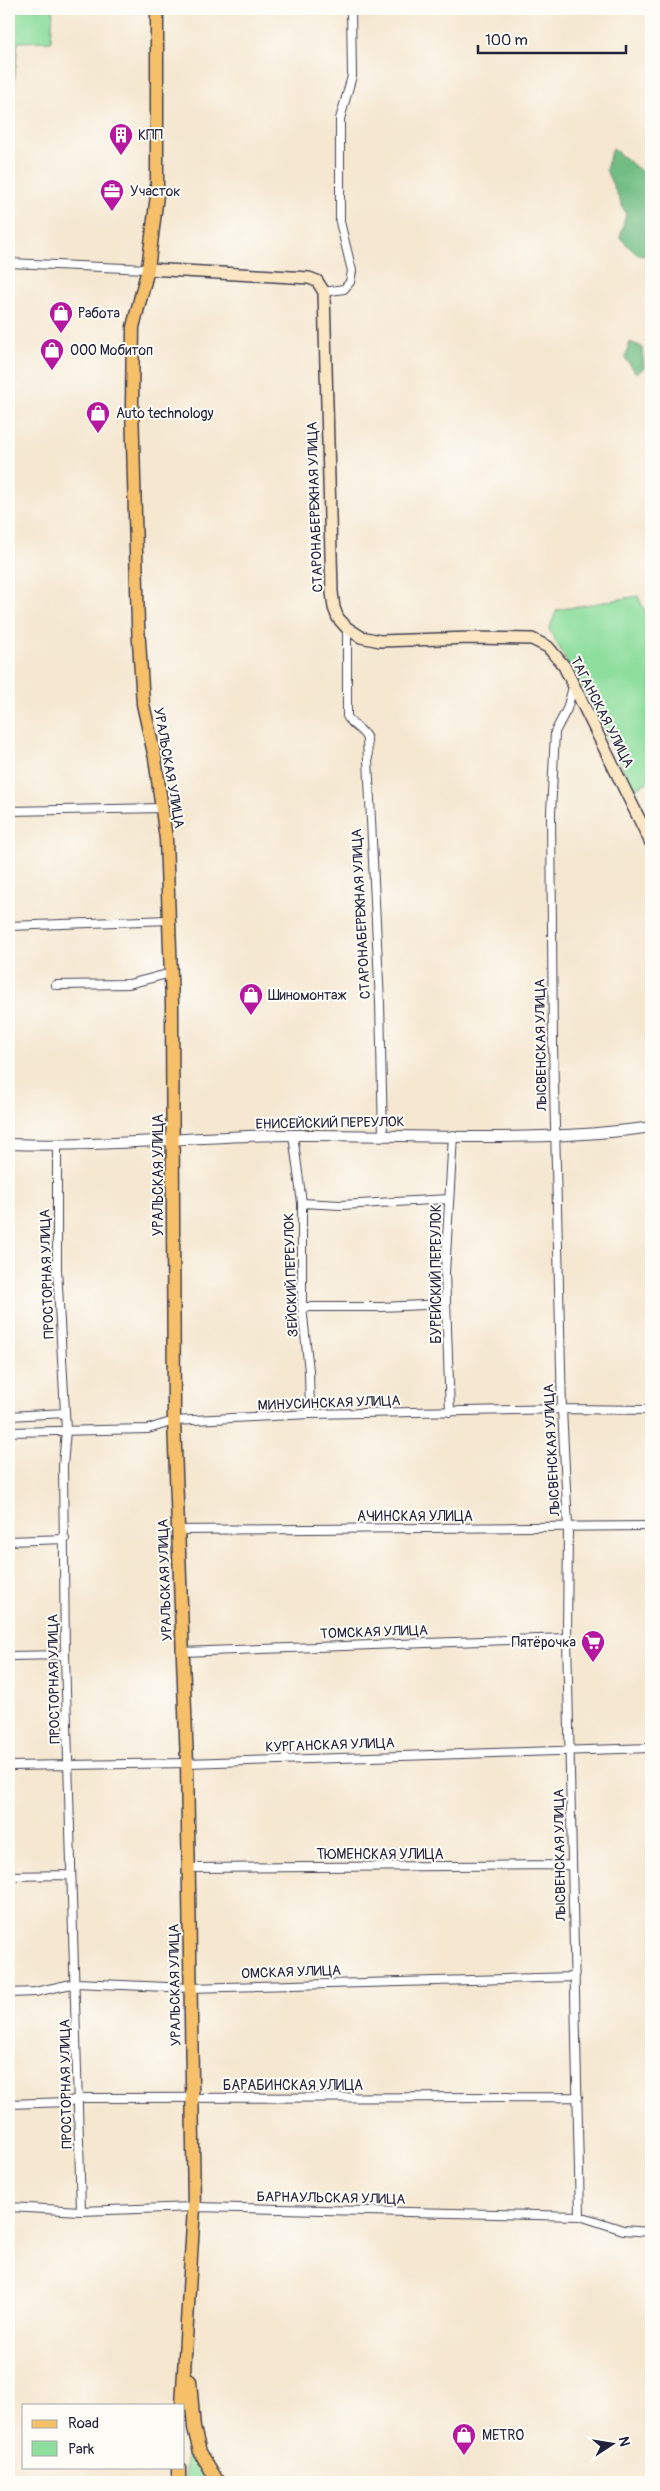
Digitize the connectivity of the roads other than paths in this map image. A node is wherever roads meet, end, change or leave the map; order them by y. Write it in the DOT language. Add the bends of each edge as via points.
graph roads {
  1 [pos="157,9"];
  2 [pos="351,9"];
  3 [pos="9,263"];
  4 [pos="148,268"];
  5 [pos="324,292"];
  6 [pos="347,628"];
  7 [pos="573,687"];
  8 [pos="163,808"];
  9 [pos="9,811"];
  10 [pos="651,844"];
  11 [pos="169,920"];
  12 [pos="9,926"];
  13 [pos="171,973"];
  14 [pos="56,985"];
  15 [pos="651,1127"];
  16 [pos="293,1135"];
  17 [pos="383,1135"];
  18 [pos="453,1135"];
  19 [pos="556,1136"];
  20 [pos="173,1142"];
  21 [pos="9,1144"];
  22 [pos="57,1146"];
  23 [pos="448,1199"];
  24 [pos="302,1203"];
  25 [pos="445,1304"];
  26 [pos="302,1307"];
  27 [pos="562,1409"];
  28 [pos="651,1410"];
  29 [pos="450,1412"];
  30 [pos="65,1413"];
  31 [pos="310,1414"];
  32 [pos="9,1416"];
  33 [pos="174,1421"];
  34 [pos="66,1430"];
  35 [pos="9,1432"];
  36 [pos="651,1526"];
  37 [pos="568,1527"];
  38 [pos="178,1530"];
  39 [pos="65,1540"];
  40 [pos="9,1541"];
  41 [pos="567,1638"];
  42 [pos="182,1652"];
  43 [pos="65,1655"];
  44 [pos="9,1656"];
  45 [pos="651,1748"];
  46 [pos="570,1749"];
  47 [pos="187,1763"];
  48 [pos="68,1765"];
  49 [pos="9,1766"];
  50 [pos="572,1865"];
  51 [pos="188,1868"];
  52 [pos="71,1875"];
  53 [pos="9,1876"];
  54 [pos="575,1977"];
  55 [pos="76,1983"];
  56 [pos="190,1988"];
  57 [pos="9,1993"];
  58 [pos="578,2097"];
  59 [pos="79,2098"];
  60 [pos="192,2098"];
  61 [pos="9,2104"];
  62 [pos="194,2207"];
  63 [pos="9,2208"];
  64 [pos="81,2211"];
  65 [pos="580,2216"];
  66 [pos="651,2232"];
  67 [pos="187,2345"];
  68 [pos="182,2404"];
  69 [pos="179,2468"];
  70 [pos="179,2482"];
  71 [pos="218,2482"];
  1 -- 4 [label="main road, УРАЛЬСКАЯ УЛИЦА" via="158,186"];
  2 -- 5 [label="street" via="352,76 340,119 340,222 352,271 350,282 344,289"];
  3 -- 4 [label="street"];
  4 -- 5 [label="main road" via="309,278 317,281"];
  4 -- 8 [label="main road, УРАЛЬСКАЯ УЛИЦА" via="133,327 133,503 143,704"];
  5 -- 6 [label="main road, СТАРОНАБЕРЕЖНАЯ УЛИЦА" via="332,592 334,608"];
  6 -- 7 [label="main road, ТАГАНСКАЯ УЛИЦА" via="361,637 380,641 532,639 548,647 564,666"];
  6 -- 17 [label="street, СТАРОНАБЕРЕЖНАЯ УЛИЦА" via="347,716 367,739"];
  7 -- 10 [label="main road, ТАГАНСКАЯ УЛИЦА"];
  7 -- 19 [label="street, ЛЫСВЕНСКАЯ УЛИЦА" via="567,709 555,732 552,750"];
  8 -- 9 [label="street"];
  8 -- 11 [label="main road, УРАЛЬСКАЯ УЛИЦА"];
  11 -- 12 [label="street"];
  11 -- 13 [label="main road, УРАЛЬСКАЯ УЛИЦА"];
  13 -- 14 [label="street" via="129,984"];
  13 -- 20 [label="main road, УРАЛЬСКАЯ УЛИЦА"];
  15 -- 19 [label="street, ЕНИСЕЙСКИЙ ПЕРЕУЛОК"];
  16 -- 17 [label="street, ЕНИСЕЙСКИЙ ПЕРЕУЛОК"];
  16 -- 20 [label="street, ЕНИСЕЙСКИЙ ПЕРЕУЛОК"];
  16 -- 24 [label="street, ЗЕЙСКИЙ ПЕРЕУЛОК"];
  17 -- 18 [label="street, ЕНИСЕЙСКИЙ ПЕРЕУЛОК"];
  18 -- 19 [label="street, ЕНИСЕЙСКИЙ ПЕРЕУЛОК"];
  18 -- 23 [label="street, БУРЕЙСКИЙ ПЕРЕУЛОК"];
  19 -- 27 [label="street, ЛЫСВЕНСКАЯ УЛИЦА"];
  20 -- 22 [label="street, ЕНИСЕЙСКИЙ ПЕРЕУЛОК"];
  20 -- 33 [label="main road, УРАЛЬСКАЯ УЛИЦА"];
  21 -- 22 [label="street, ЕНИСЕЙСКИЙ ПЕРЕУЛОК"];
  22 -- 30 [label="street, ПРОСТОРНАЯ УЛИЦА" via="57,1268"];
  23 -- 24 [label="street" via="341,1205"];
  23 -- 25 [label="street, БУРЕЙСКИЙ ПЕРЕУЛОК" via="450,1217"];
  24 -- 26 [label="street, ЗЕЙСКИЙ ПЕРЕУЛОК"];
  25 -- 26 [label="street"];
  25 -- 29 [label="street, БУРЕЙСКИЙ ПЕРЕУЛОК"];
  26 -- 31 [label="street, ЗЕЙСКИЙ ПЕРЕУЛОК"];
  27 -- 28 [label="street, МИНУСИНСКАЯ УЛИЦА"];
  27 -- 29 [label="street, МИНУСИНСКАЯ УЛИЦА"];
  27 -- 37 [label="street, ЛЫСВЕНСКАЯ УЛИЦА"];
  29 -- 31 [label="street, МИНУСИНСКАЯ УЛИЦА"];
  30 -- 32 [label="street"];
  30 -- 34 [label="street, ПРОСТОРНАЯ УЛИЦА"];
  31 -- 33 [label="street, МИНУСИНСКАЯ УЛИЦА"];
  33 -- 34 [label="street, МИНУСИНСКАЯ УЛИЦА" via="148,1429"];
  33 -- 38 [label="main road, УРАЛЬСКАЯ УЛИЦА"];
  34 -- 35 [label="street, МИНУСИНСКАЯ УЛИЦА"];
  34 -- 39 [label="street, ПРОСТОРНАЯ УЛИЦА" via="63,1466"];
  36 -- 37 [label="street, АЧИНСКАЯ УЛИЦА"];
  37 -- 38 [label="street, АЧИНСКАЯ УЛИЦА"];
  37 -- 41 [label="street, ЛЫСВЕНСКАЯ УЛИЦА"];
  38 -- 42 [label="main road, УРАЛЬСКАЯ УЛИЦА"];
  39 -- 40 [label="street"];
  39 -- 43 [label="street, ПРОСТОРНАЯ УЛИЦА"];
  41 -- 42 [label="street, ТОМСКАЯ УЛИЦА"];
  41 -- 46 [label="street, ЛЫСВЕНСКАЯ УЛИЦА"];
  42 -- 47 [label="main road, УРАЛЬСКАЯ УЛИЦА"];
  43 -- 44 [label="street"];
  43 -- 48 [label="street, ПРОСТОРНАЯ УЛИЦА"];
  45 -- 46 [label="street, КУРГАНСКАЯ УЛИЦА"];
  46 -- 47 [label="street, КУРГАНСКАЯ УЛИЦА"];
  46 -- 50 [label="street, ЛЫСВЕНСКАЯ УЛИЦА"];
  47 -- 48 [label="street, КУРГАНСКАЯ УЛИЦА"];
  47 -- 51 [label="main road, УРАЛЬСКАЯ УЛИЦА"];
  48 -- 49 [label="street, КУРГАНСКАЯ УЛИЦА"];
  48 -- 52 [label="street, ПРОСТОРНАЯ УЛИЦА"];
  50 -- 51 [label="street, ТЮМЕНСКАЯ УЛИЦА"];
  50 -- 54 [label="street, ЛЫСВЕНСКАЯ УЛИЦА"];
  51 -- 56 [label="main road, УРАЛЬСКАЯ УЛИЦА"];
  52 -- 53 [label="street"];
  52 -- 55 [label="street, ПРОСТОРНАЯ УЛИЦА"];
  54 -- 56 [label="street, ОМСКАЯ УЛИЦА"];
  54 -- 58 [label="street, ЛЫСВЕНСКАЯ УЛИЦА"];
  55 -- 56 [label="street, ОМСКАЯ УЛИЦА"];
  55 -- 57 [label="street, ОМСКАЯ УЛИЦА" via="35,1992"];
  55 -- 59 [label="street, ПРОСТОРНАЯ УЛИЦА"];
  56 -- 60 [label="main road, УРАЛЬСКАЯ УЛИЦА"];
  58 -- 60 [label="street, БАРАБИНСКАЯ УЛИЦА"];
  58 -- 65 [label="street, ЛЫСВЕНСКАЯ УЛИЦА"];
  59 -- 60 [label="street, БАРАБИНСКАЯ УЛИЦА"];
  59 -- 61 [label="street, БАРАБИНСКАЯ УЛИЦА" via="68,2102"];
  59 -- 64 [label="street, ПРОСТОРНАЯ УЛИЦА"];
  60 -- 62 [label="main road, УРАЛЬСКАЯ УЛИЦА"];
  62 -- 64 [label="street, БАРНАУЛЬСКАЯ УЛИЦА"];
  62 -- 65 [label="street, БАРНАУЛЬСКАЯ УЛИЦА"];
  62 -- 67 [label="main road, УРАЛЬСКАЯ УЛИЦА"];
  63 -- 64 [label="street, БАРНАУЛЬСКАЯ УЛИЦА"];
  65 -- 66 [label="street, БАРНАУЛЬСКАЯ УЛИЦА" via="622,2230"];
  67 -- 68 [label="main road, УРАЛЬСКАЯ УЛИЦА"];
  67 -- 71 [label="main road, УРАЛЬСКАЯ УЛИЦА" via="194,2428 200,2452"];
  69 -- 70 [label="main road"];
}
